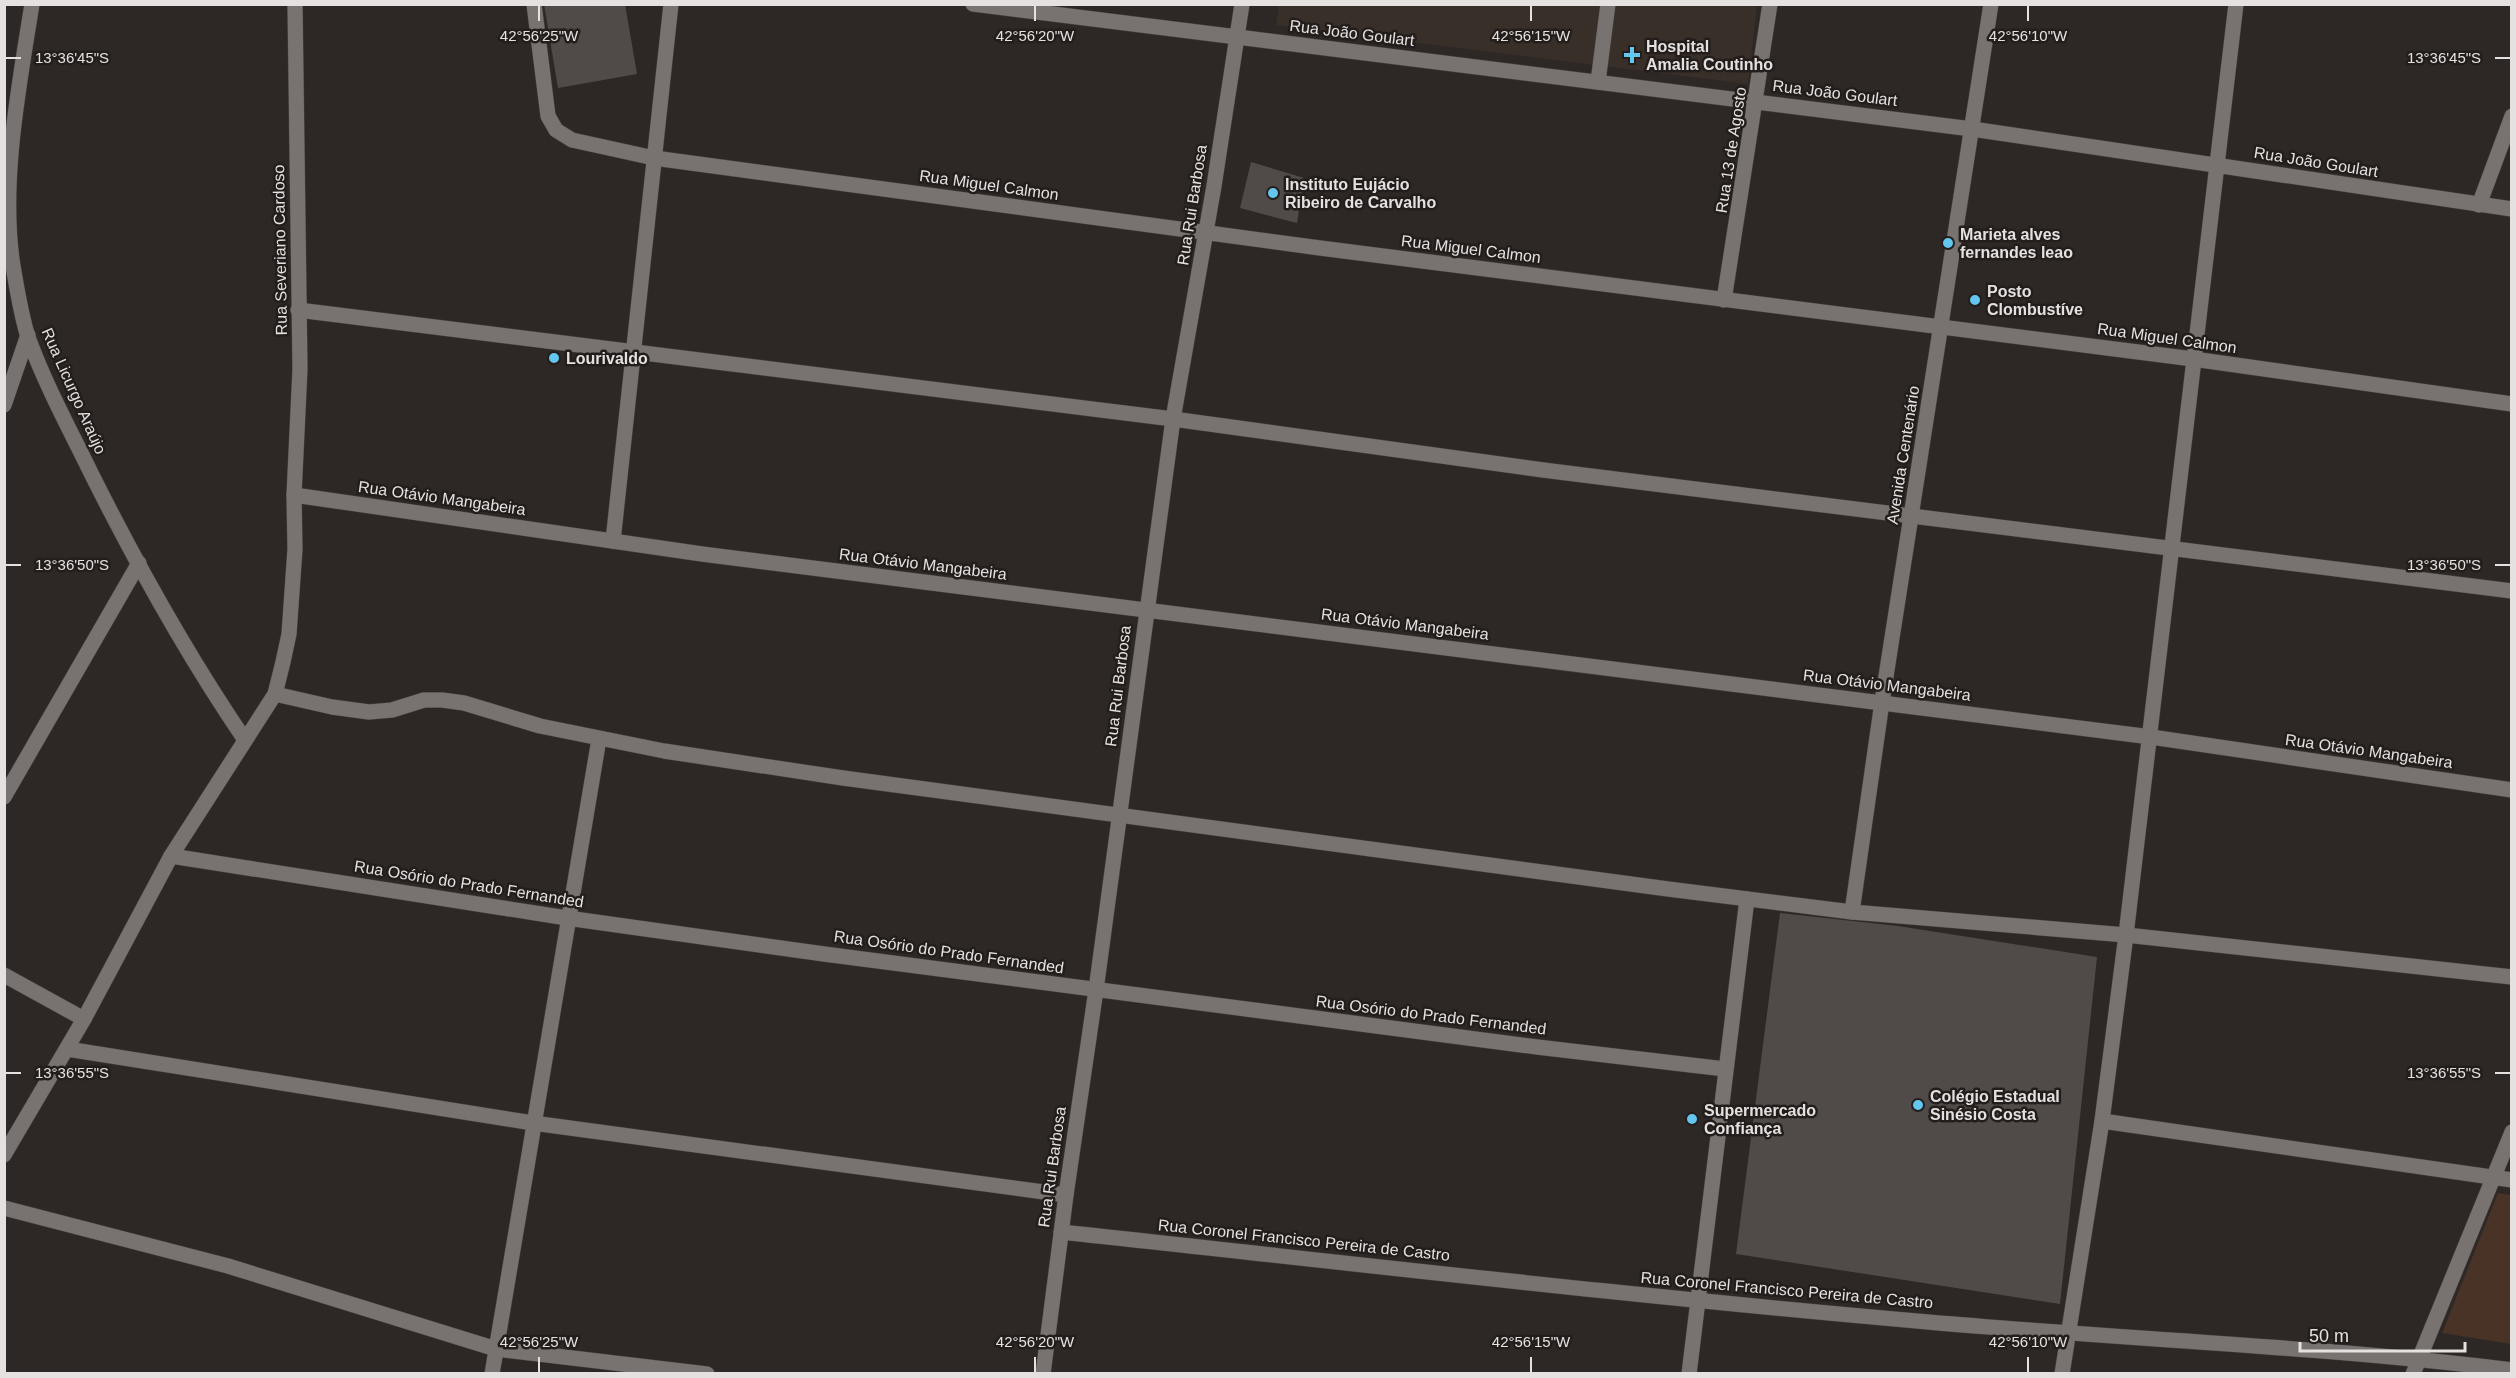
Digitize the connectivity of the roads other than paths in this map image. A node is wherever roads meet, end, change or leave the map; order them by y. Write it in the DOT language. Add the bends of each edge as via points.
graph roads {
  1 [pos="32,4"];
  2 [pos="296,4"];
  3 [pos="534,4"];
  4 [pos="671,4"];
  5 [pos="973,4"];
  6 [pos="1242,4"];
  7 [pos="1608,4"];
  8 [pos="1770,4"];
  9 [pos="1991,4"];
  10 [pos="2236,4"];
  11 [pos="1237,36"];
  12 [pos="1598,82"];
  13 [pos="1757,102"];
  14 [pos="2511,116"];
  15 [pos="1972,129"];
  16 [pos="654,158"];
  17 [pos="2218,165"];
  18 [pos="2479,205"];
  19 [pos="2511,209"];
  20 [pos="7,220"];
  21 [pos="1207,232"];
  22 [pos="1724,300"];
  23 [pos="298,310"];
  24 [pos="1940,327"];
  25 [pos="28,335"];
  26 [pos="634,351"];
  27 [pos="2193,359"];
  28 [pos="2511,404"];
  29 [pos="4,405"];
  30 [pos="1173,419"];
  31 [pos="294,495"];
  32 [pos="1912,516"];
  33 [pos="613,542"];
  34 [pos="2173,548"];
  35 [pos="139,563"];
  36 [pos="2511,591"];
  37 [pos="1146,609"];
  38 [pos="275,694"];
  39 [pos="1882,702"];
  40 [pos="2151,736"];
  41 [pos="599,739"];
  42 [pos="245,740"];
  43 [pos="2511,790"];
  44 [pos="4,797"];
  45 [pos="1120,814"];
  46 [pos="171,856"];
  47 [pos="1747,899"];
  48 [pos="1852,912"];
  49 [pos="567,918"];
  50 [pos="2126,935"];
  51 [pos="4,975"];
  52 [pos="2511,977"];
  53 [pos="1096,990"];
  54 [pos="84,1019"];
  55 [pos="67,1049"];
  56 [pos="1725,1069"];
  57 [pos="2102,1120"];
  58 [pos="532,1123"];
  59 [pos="2511,1132"];
  60 [pos="4,1155"];
  61 [pos="2494,1177"];
  62 [pos="2511,1180"];
  63 [pos="1066,1195"];
  64 [pos="4,1208"];
  65 [pos="1061,1232"];
  66 [pos="1698,1301"];
  67 [pos="2068,1332"];
  68 [pos="496,1349"];
  69 [pos="2420,1359"];
  70 [pos="2511,1370"];
  71 [pos="492,1374"];
  72 [pos="707,1374"];
  73 [pos="1043,1374"];
  74 [pos="1689,1374"];
  75 [pos="2062,1374"];
  76 [pos="2413,1374"];
  1 -- 20 [label="street, Rua Licurgo Araújo" via="13,129"];
  2 -- 23 [label="street, Rua Severiano Cardoso"];
  3 -- 16 [label="street, Rua Miguel Calmon" via="548,116 556,130 572,140"];
  4 -- 16 [label="street"];
  5 -- 11 [label="street, Rua João Goulart"];
  6 -- 11 [label="street, Rua Rui Barbosa"];
  7 -- 12 [label="street"];
  8 -- 13 [label="street, Rua 13 de Agosto"];
  9 -- 15 [label="street, Avenida Centenário"];
  10 -- 17 [label="street"];
  11 -- 12 [label="street, Rua João Goulart"];
  11 -- 21 [label="street, Rua Rui Barbosa"];
  12 -- 13 [label="street, Rua João Goulart"];
  13 -- 15 [label="street, Rua João Goulart"];
  13 -- 22 [label="street, Rua 13 de Agosto"];
  14 -- 18 [label="street"];
  15 -- 17 [label="street, Rua João Goulart"];
  15 -- 24 [label="street, Avenida Centenário"];
  16 -- 21 [label="street, Rua Miguel Calmon"];
  16 -- 26 [label="street"];
  17 -- 18 [label="street, Rua João Goulart"];
  17 -- 27 [label="street"];
  18 -- 19 [label="street, Rua João Goulart"];
  20 -- 25 [label="street, Rua Licurgo Araújo"];
  21 -- 22 [label="street, Rua Miguel Calmon"];
  21 -- 30 [label="street, Rua Rui Barbosa"];
  22 -- 24 [label="street, Rua Miguel Calmon"];
  23 -- 26 [label="street"];
  23 -- 31 [label="street, Rua Severiano Cardoso" via="300,369"];
  24 -- 27 [label="street, Rua Miguel Calmon"];
  24 -- 32 [label="street, Avenida Centenário"];
  25 -- 29 [label="street"];
  25 -- 35 [label="street, Rua Licurgo Araújo" via="52,393"];
  26 -- 30 [label="street"];
  26 -- 33 [label="street"];
  27 -- 28 [label="street, Rua Miguel Calmon"];
  27 -- 34 [label="street"];
  30 -- 32 [label="street"];
  30 -- 37 [label="street, Rua Rui Barbosa"];
  31 -- 33 [label="street, Rua Otávio Mangabeira"];
  31 -- 38 [label="street, Rua Severiano Cardoso" via="292,599"];
  32 -- 34 [label="street"];
  32 -- 39 [label="street, Avenida Centenário"];
  33 -- 37 [label="street, Rua Otávio Mangabeira"];
  34 -- 36 [label="street"];
  34 -- 40 [label="street"];
  35 -- 42 [label="street, Rua Licurgo Araújo" via="192,659"];
  35 -- 44 [label="street"];
  37 -- 39 [label="street, Rua Otávio Mangabeira"];
  37 -- 45 [label="street, Rua Rui Barbosa"];
  38 -- 41 [label="street" via="369,712 424,700 464,703"];
  38 -- 42 [label="street, Rua Severiano Cardoso"];
  39 -- 40 [label="street, Rua Otávio Mangabeira"];
  39 -- 48 [label="street, Avenida Centenário"];
  40 -- 43 [label="street, Rua Otávio Mangabeira"];
  40 -- 50 [label="street"];
  41 -- 45 [label="street" via="843,778"];
  41 -- 49 [label="street"];
  42 -- 46 [label="street, Rua Severiano Cardoso"];
  45 -- 47 [label="street"];
  45 -- 53 [label="street, Rua Rui Barbosa"];
  46 -- 49 [label="street, Rua Osório do Prado Fernanded"];
  46 -- 54 [label="street, Rua Severiano Cardoso"];
  47 -- 48 [label="street"];
  47 -- 56 [label="street"];
  48 -- 50 [label="street"];
  49 -- 53 [label="street, Rua Osório do Prado Fernanded"];
  49 -- 58 [label="street"];
  50 -- 52 [label="street"];
  50 -- 57 [label="street"];
  51 -- 54 [label="street"];
  53 -- 56 [label="street, Rua Osório do Prado Fernanded"];
  53 -- 63 [label="street, Rua Rui Barbosa"];
  54 -- 55 [label="street, Rua Severiano Cardoso"];
  55 -- 58 [label="street"];
  55 -- 60 [label="street, Rua Severiano Cardoso"];
  56 -- 66 [label="street"];
  57 -- 61 [label="street"];
  57 -- 67 [label="street"];
  58 -- 63 [label="street"];
  58 -- 68 [label="street"];
  59 -- 61 [label="street"];
  61 -- 62 [label="street"];
  61 -- 69 [label="street"];
  63 -- 65 [label="street, Rua Rui Barbosa"];
  64 -- 68 [label="street" via="228,1266"];
  65 -- 66 [label="street, Rua Coronel Francisco Pereira de Castro"];
  65 -- 73 [label="street, Rua Rui Barbosa"];
  66 -- 67 [label="street, Rua Coronel Francisco Pereira de Castro"];
  66 -- 74 [label="street"];
  67 -- 69 [label="street, Rua Coronel Francisco Pereira de Castro"];
  67 -- 75 [label="street"];
  68 -- 71 [label="street"];
  68 -- 72 [label="street"];
  69 -- 70 [label="street, Rua Coronel Francisco Pereira de Castro"];
  69 -- 76 [label="street"];
}
